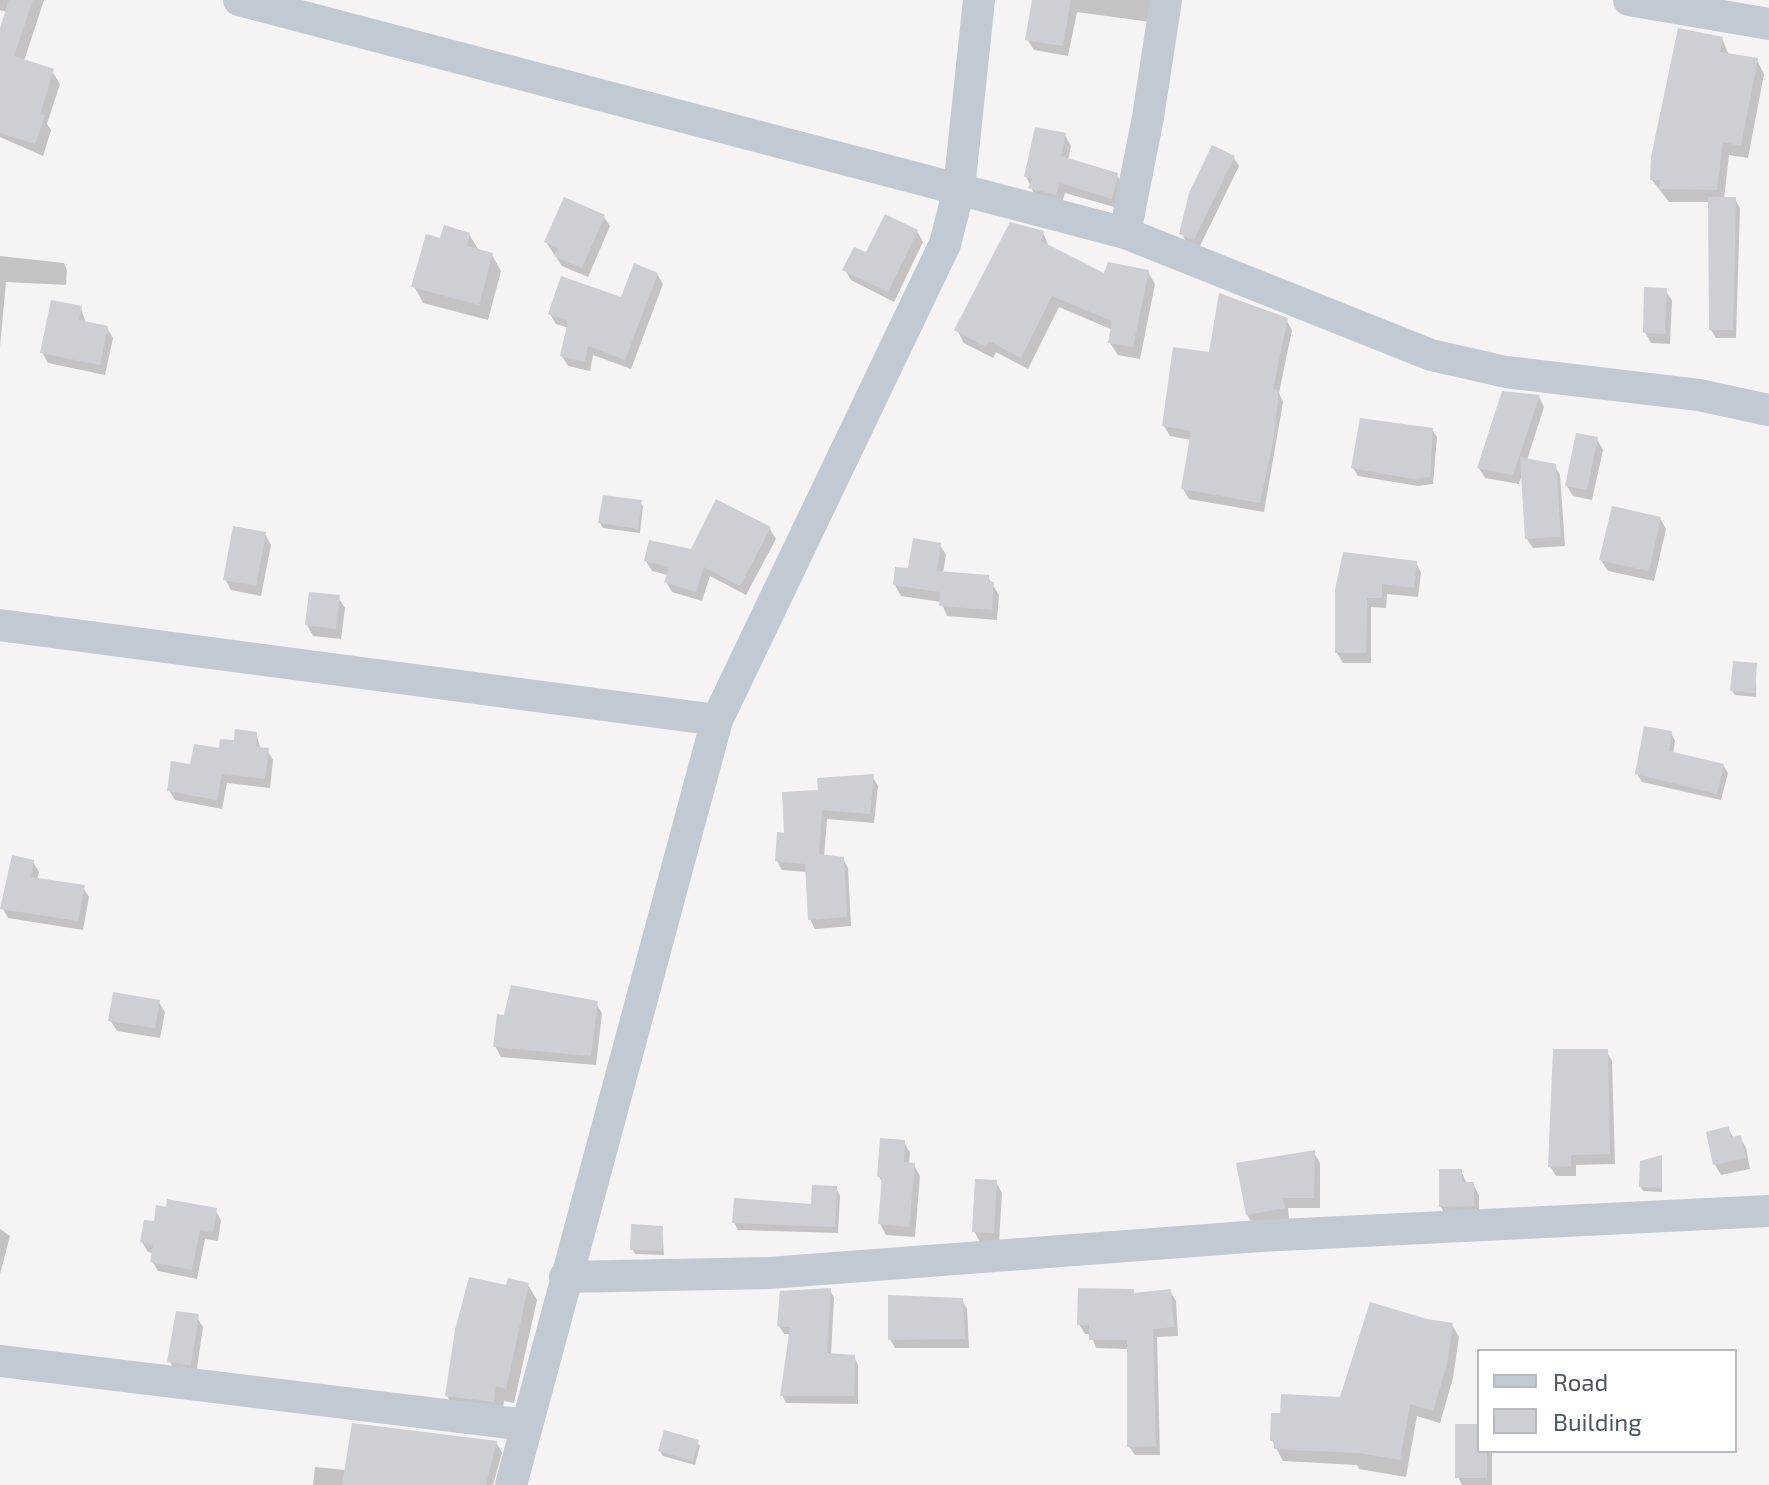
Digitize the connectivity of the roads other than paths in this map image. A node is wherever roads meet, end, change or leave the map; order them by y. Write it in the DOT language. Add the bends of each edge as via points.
graph roads {
  1 [pos="239,0"];
  2 [pos="979,0"];
  3 [pos="1166,0"];
  4 [pos="1629,0"];
  5 [pos="1769,24"];
  6 [pos="959,189"];
  7 [pos="1125,233"];
  8 [pos="1769,410"];
  9 [pos="0,625"];
  10 [pos="717,720"];
  11 [pos="1769,1211"];
  12 [pos="565,1277"];
  13 [pos="0,1361"];
  14 [pos="526,1425"];
  15 [pos="511,1485"];
  1 -- 6 [label="street"];
  2 -- 6 [label="street"];
  3 -- 7 [label="street"];
  4 -- 5 [label="street"];
  6 -- 7 [label="street"];
  6 -- 10 [label="street" via="945,244"];
  7 -- 8 [label="street" via="1431,355 1506,372 1699,395"];
  9 -- 10 [label="street"];
  10 -- 12 [label="street"];
  11 -- 12 [label="street" via="1260,1236 769,1273"];
  12 -- 14 [label="street"];
  13 -- 14 [label="street"];
  14 -- 15 [label="street"];
}
